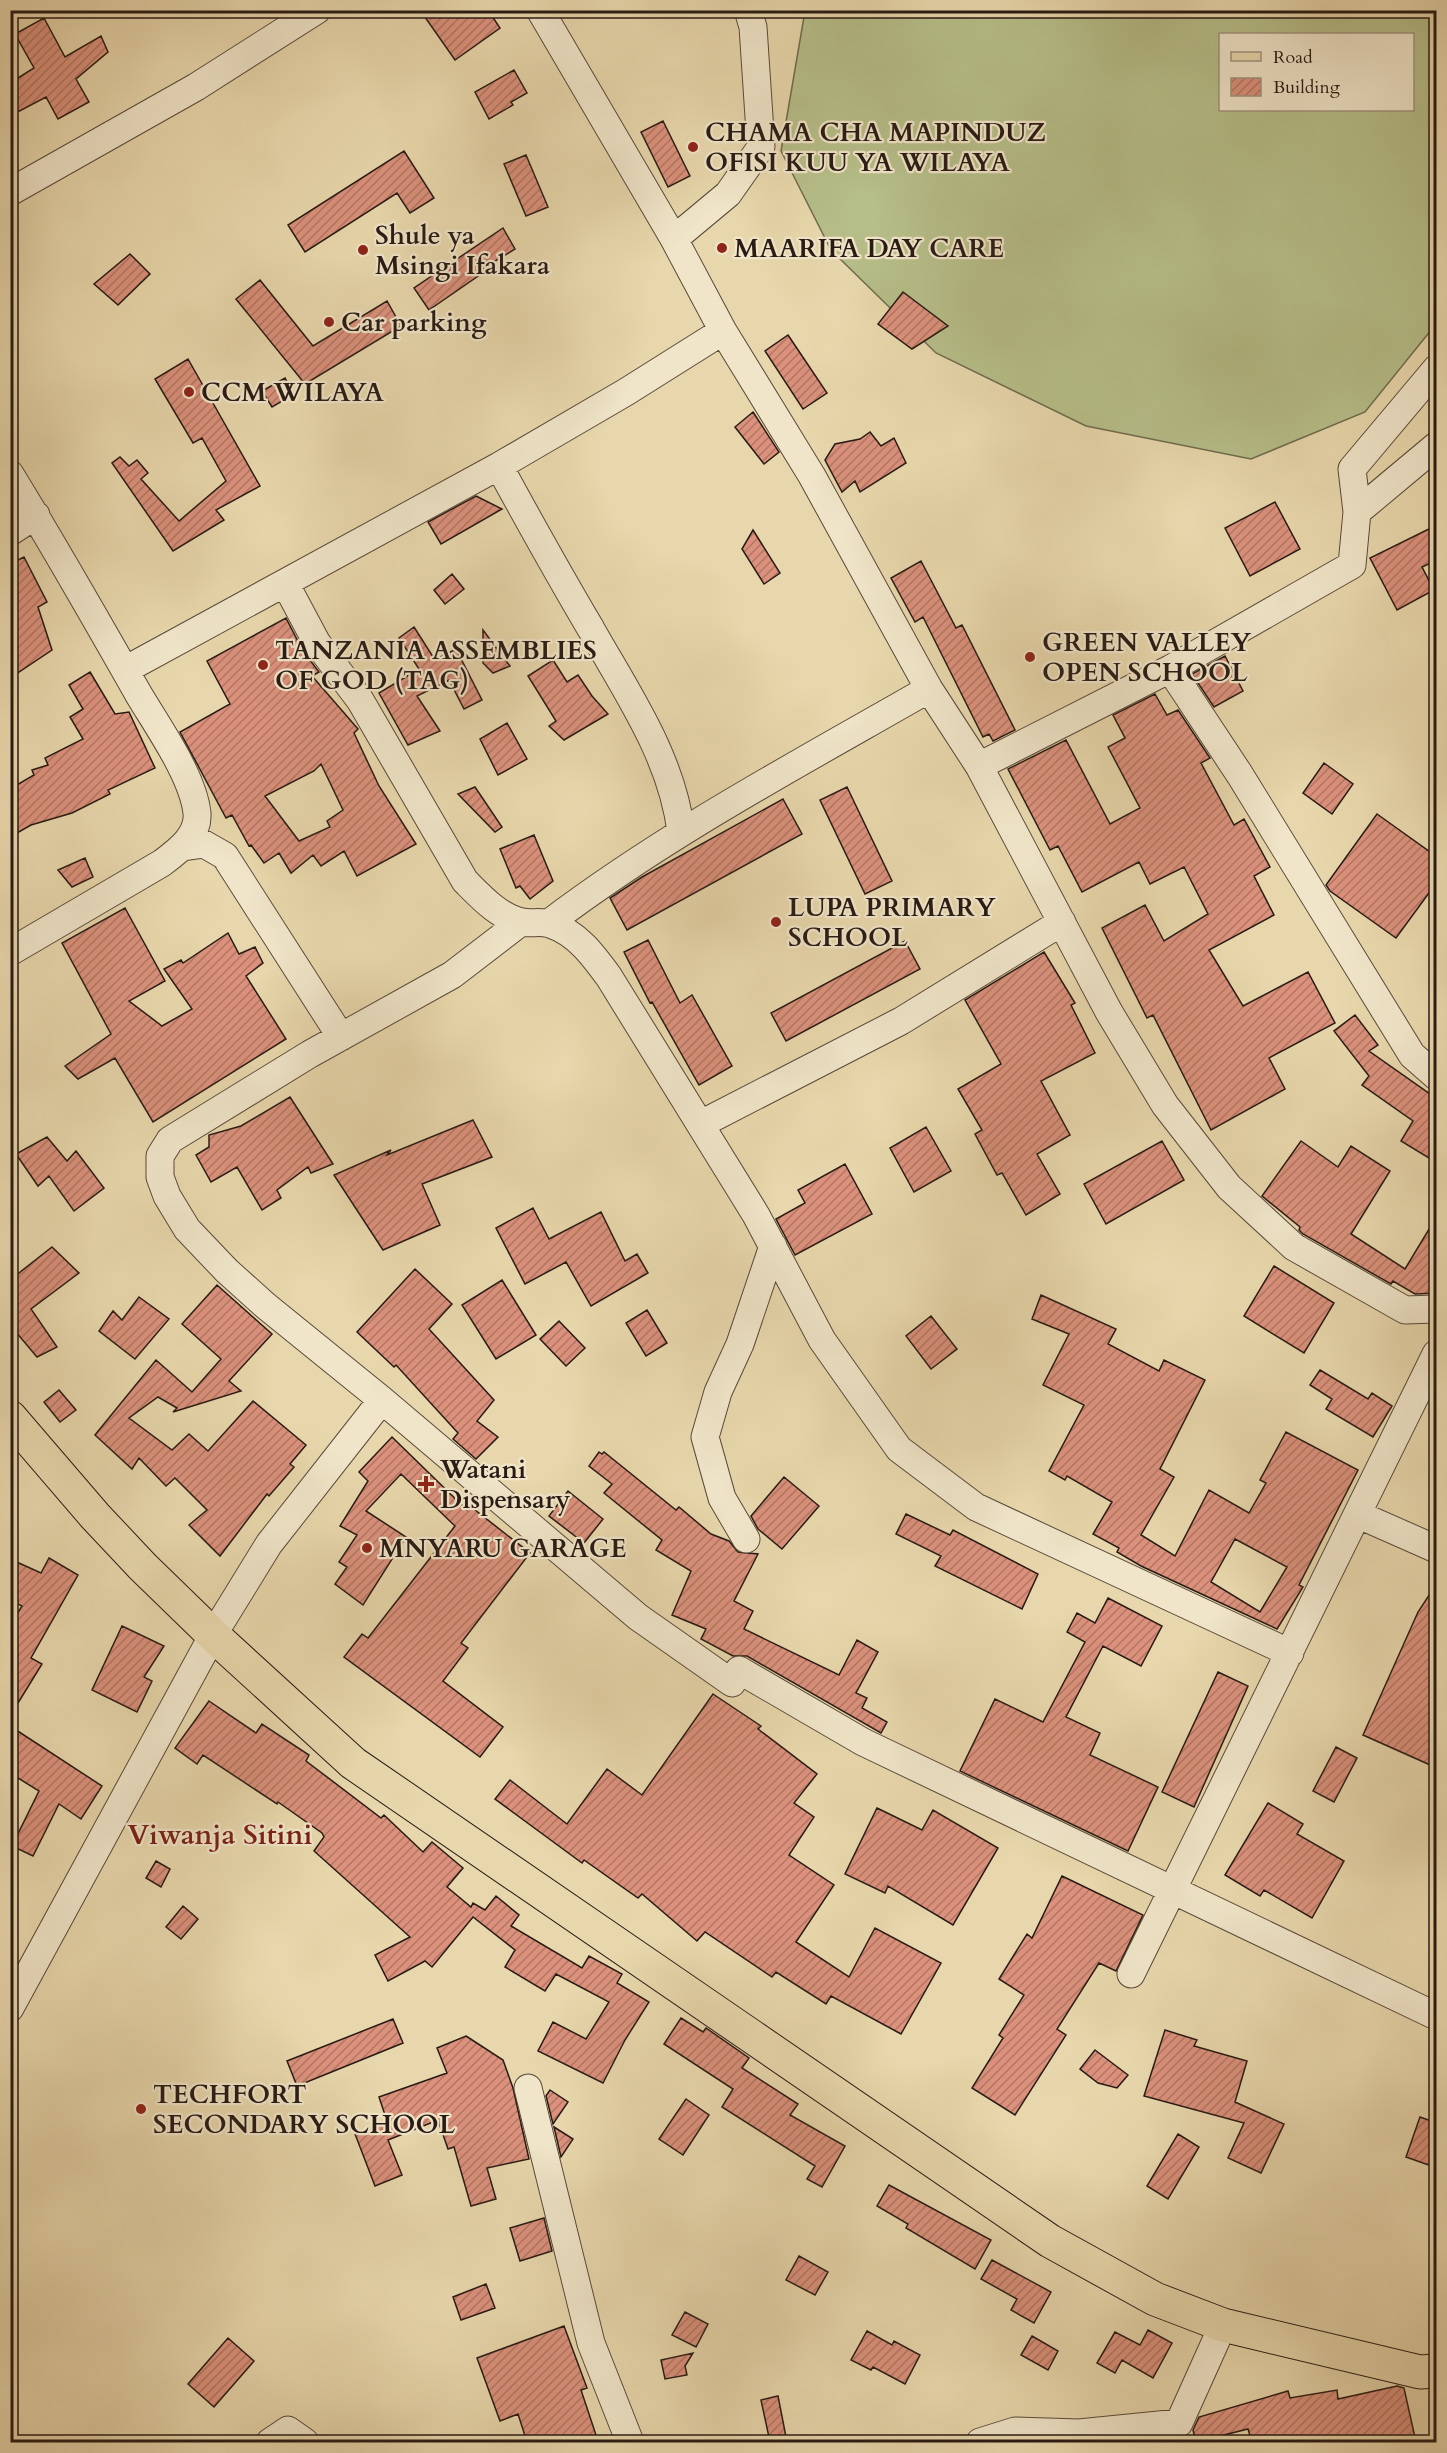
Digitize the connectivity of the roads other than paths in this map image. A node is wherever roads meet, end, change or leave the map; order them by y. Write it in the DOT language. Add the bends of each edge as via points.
graph roads {
  1 [pos="318,10"];
  2 [pos="540,10"];
  3 [pos="753,16"];
  4 [pos="290,18"];
  5 [pos="10,192"];
  6 [pos="674,239"];
  7 [pos="723,330"];
  8 [pos="1437,369"];
  9 [pos="1437,446"];
  10 [pos="499,466"];
  11 [pos="10,474"];
  12 [pos="1357,512"];
  13 [pos="36,516"];
  14 [pos="10,532"];
  15 [pos="285,583"];
  16 [pos="1170,669"];
  17 [pos="125,670"];
  18 [pos="929,689"];
  19 [pos="979,766"];
  20 [pos="192,791"];
  21 [pos="681,832"];
  22 [pos="183,847"];
  23 [pos="225,856"];
  24 [pos="521,922"];
  25 [pos="1062,922"];
  26 [pos="549,923"];
  27 [pos="11,949"];
  28 [pos="340,1036"];
  29 [pos="1437,1076"];
  30 [pos="700,1124"];
  31 [pos="773,1246"];
  32 [pos="1437,1309"];
  33 [pos="1437,1354"];
  34 [pos="382,1400"];
  35 [pos="10,1417"];
  36 [pos="1359,1515"];
  37 [pos="746,1539"];
  38 [pos="1437,1549"];
  39 [pos="213,1635"];
  40 [pos="1290,1653"];
  41 [pos="1173,1890"];
  42 [pos="1131,1974"];
  43 [pos="10,2008"];
  44 [pos="1437,2016"];
  45 [pos="528,2088"];
  46 [pos="1223,2325"];
  47 [pos="1437,2371"];
  48 [pos="270,2442"];
  49 [pos="305,2442"];
  50 [pos="630,2442"];
  51 [pos="980,2442"];
  1 -- 4 [label="street"];
  2 -- 6 [label="street"];
  3 -- 6 [label="street" via="761,147 728,194"];
  4 -- 5 [label="street" via="196,87"];
  6 -- 7 [label="street"];
  7 -- 10 [label="street"];
  7 -- 18 [label="street" via="812,476"];
  8 -- 12 [label="street" via="1352,469"];
  9 -- 12 [label="street"];
  10 -- 15 [label="street"];
  10 -- 21 [label="street" via="636,706 668,779"];
  11 -- 13 [label="street"];
  12 -- 16 [label="street" via="1352,565"];
  13 -- 14 [label="street"];
  13 -- 17 [label="street"];
  15 -- 17 [label="street"];
  15 -- 24 [label="street" via="317,643 360,700 465,881 488,905"];
  16 -- 19 [label="street"];
  16 -- 29 [label="street" via="1240,775 1412,1055"];
  17 -- 20 [label="street"];
  18 -- 19 [label="street"];
  18 -- 21 [label="street"];
  19 -- 25 [label="street"];
  20 -- 22 [label="street" via="196,825"];
  20 -- 23 [label="street"];
  21 -- 26 [label="street"];
  22 -- 23 [label="street" via="204,844"];
  22 -- 27 [label="street" via="162,864"];
  23 -- 28 [label="street"];
  24 -- 26 [label="street"];
  24 -- 28 [label="street" via="452,975"];
  25 -- 30 [label="street" via="901,1021"];
  25 -- 32 [label="street" via="1109,1012 1165,1105 1229,1188 1294,1247 1404,1310"];
  26 -- 30 [label="street" via="570,935 595,958"];
  28 -- 34 [label="street" via="170,1140 160,1156 160,1177 187,1229 227,1270"];
  30 -- 31 [label="street"];
  31 -- 37 [label="street" via="705,1437 722,1498"];
  31 -- 40 [label="street" via="822,1340 899,1449 976,1507"];
  33 -- 36 [label="street"];
  34 -- 39 [label="street" via="269,1544"];
  34 -- 41 [label="street" via="638,1617 735,1676 863,1742"];
  35 -- 39 [label="main road" via="95,1516"];
  36 -- 38 [label="street"];
  36 -- 40 [label="street"];
  39 -- 43 [label="street"];
  39 -- 46 [label="main road" via="353,1763 777,2055 1050,2241 1155,2299"];
  40 -- 41 [label="street"];
  41 -- 42 [label="street"];
  41 -- 44 [label="street"];
  45 -- 50 [label="street" via="591,2343"];
  46 -- 47 [label="main road" via="1420,2372"];
  46 -- 51 [label="street" via="1179,2422 1079,2433 1015,2431"];
  48 -- 49 [label="street" via="288,2430"];
}
